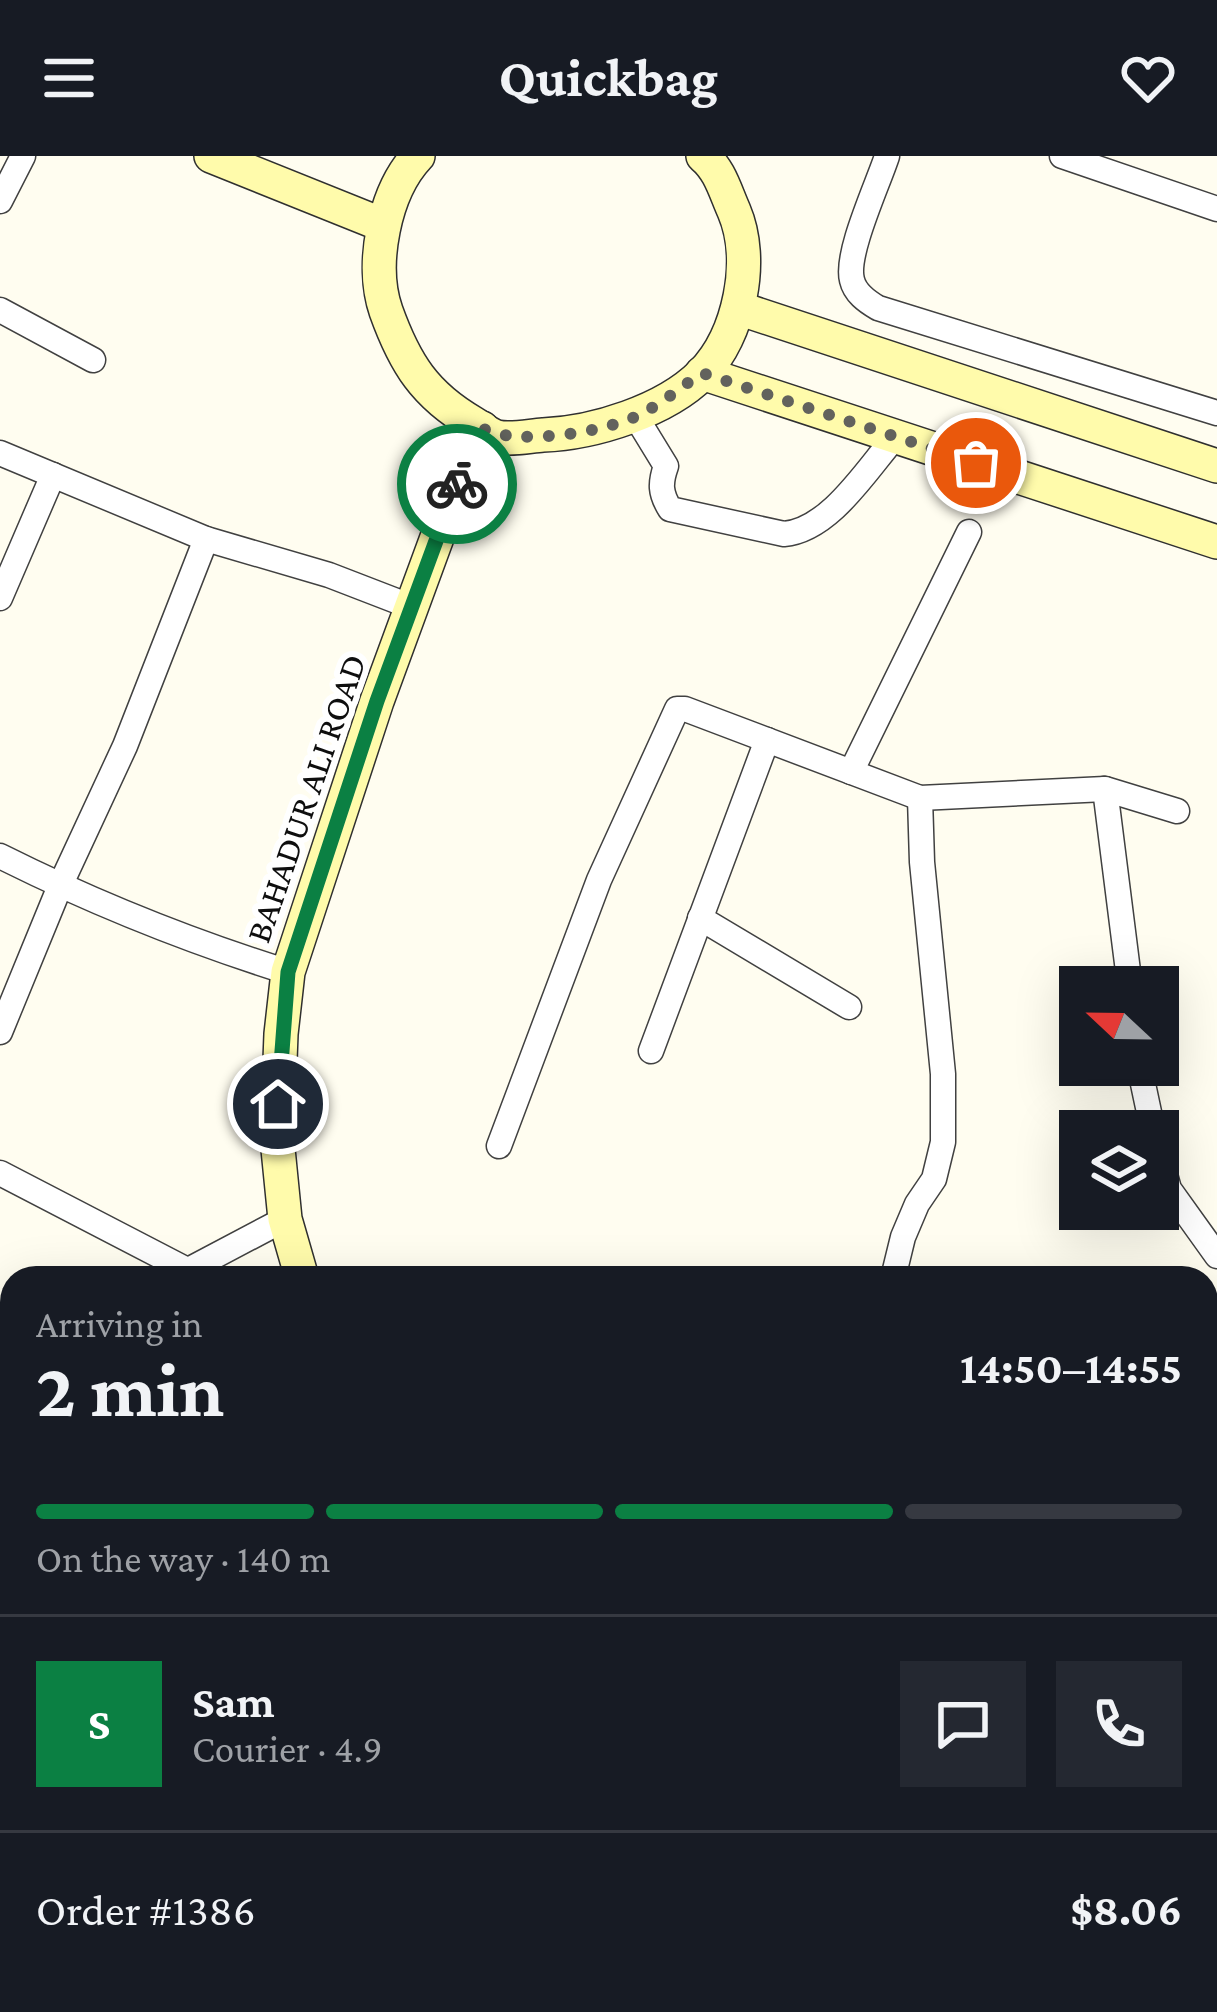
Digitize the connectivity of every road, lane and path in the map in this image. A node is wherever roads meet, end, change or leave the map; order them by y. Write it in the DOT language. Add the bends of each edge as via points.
graph roads {
  1 [pos="22,156"];
  2 [pos="211,156"];
  3 [pos="418,156"];
  4 [pos="703,156"];
  5 [pos="887,156"];
  6 [pos="1062,156"];
  7 [pos="0,201"];
  8 [pos="1217,209"];
  9 [pos="383,225"];
  10 [pos="738,308"];
  11 [pos="0,310"];
  12 [pos="93,360"];
  13 [pos="702,373"];
  14 [pos="1217,413"];
  15 [pos="636,417"];
  16 [pos="482,428"];
  17 [pos="896,437"];
  18 [pos="0,453"];
  19 [pos="1217,466"];
  20 [pos="53,475"];
  21 [pos="969,532"];
  22 [pos="206,539"];
  23 [pos="1217,542"];
  24 [pos="0,598"];
  25 [pos="412,607"];
  26 [pos="767,740"];
  27 [pos="851,772"];
  28 [pos="1105,789"];
  29 [pos="920,798"];
  30 [pos="1177,812"];
  31 [pos="0,856"];
  32 [pos="60,886"];
  33 [pos="700,918"];
  34 [pos="1127,966"];
  35 [pos="288,972"];
  36 [pos="849,1007"];
  37 [pos="0,1032"];
  38 [pos="651,1051"];
  39 [pos="500,1146"];
  40 [pos="0,1173"];
  41 [pos="1179,1203"];
  42 [pos="285,1219"];
  43 [pos="1217,1256"];
  44 [pos="167,1266"];
  45 [pos="196,1266"];
  46 [pos="299,1266"];
  47 [pos="896,1266"];
  1 -- 7 [label="street"];
  2 -- 9 [label="main road"];
  3 -- 9 [label="main road"];
  4 -- 10 [label="main road" via="739,224 746,265"];
  5 -- 14 [label="street" via="849,266 866,301"];
  6 -- 8 [label="street"];
  9 -- 16 [label="main road" via="381,296 402,356 442,405"];
  10 -- 13 [label="main road"];
  10 -- 19 [label="main road"];
  11 -- 12 [label="street"];
  13 -- 15 [label="main road"];
  13 -- 17 [label="main road"];
  15 -- 16 [label="main road" via="568,434 496,437"];
  15 -- 17 [label="street" via="666,466 662,496 670,509 784,534 834,507"];
  16 -- 25 [label="main road, BAHADUR ALI ROAD"];
  17 -- 23 [label="main road"];
  18 -- 20 [label="street"];
  20 -- 22 [label="street"];
  20 -- 24 [label="street"];
  21 -- 27 [label="street"];
  22 -- 25 [label="street"];
  22 -- 32 [label="street"];
  25 -- 35 [label="main road, BAHADUR ALI ROAD"];
  26 -- 27 [label="street"];
  26 -- 33 [label="street"];
  26 -- 39 [label="street" via="685,709 671,715 599,880"];
  27 -- 29 [label="street"];
  28 -- 29 [label="street"];
  28 -- 30 [label="street"];
  28 -- 34 [label="street"];
  29 -- 47 [label="street" via="944,1142"];
  31 -- 32 [label="street"];
  32 -- 35 [label="street"];
  32 -- 37 [label="street"];
  33 -- 36 [label="street"];
  33 -- 38 [label="street"];
  35 -- 42 [label="main road, BAHADUR ALI ROAD" via="277,1139"];
  40 -- 44 [label="street"];
  41 -- 43 [label="street"];
  42 -- 45 [label="street"];
  42 -- 46 [label="main road, BAHADUR ALI ROAD"];
}
